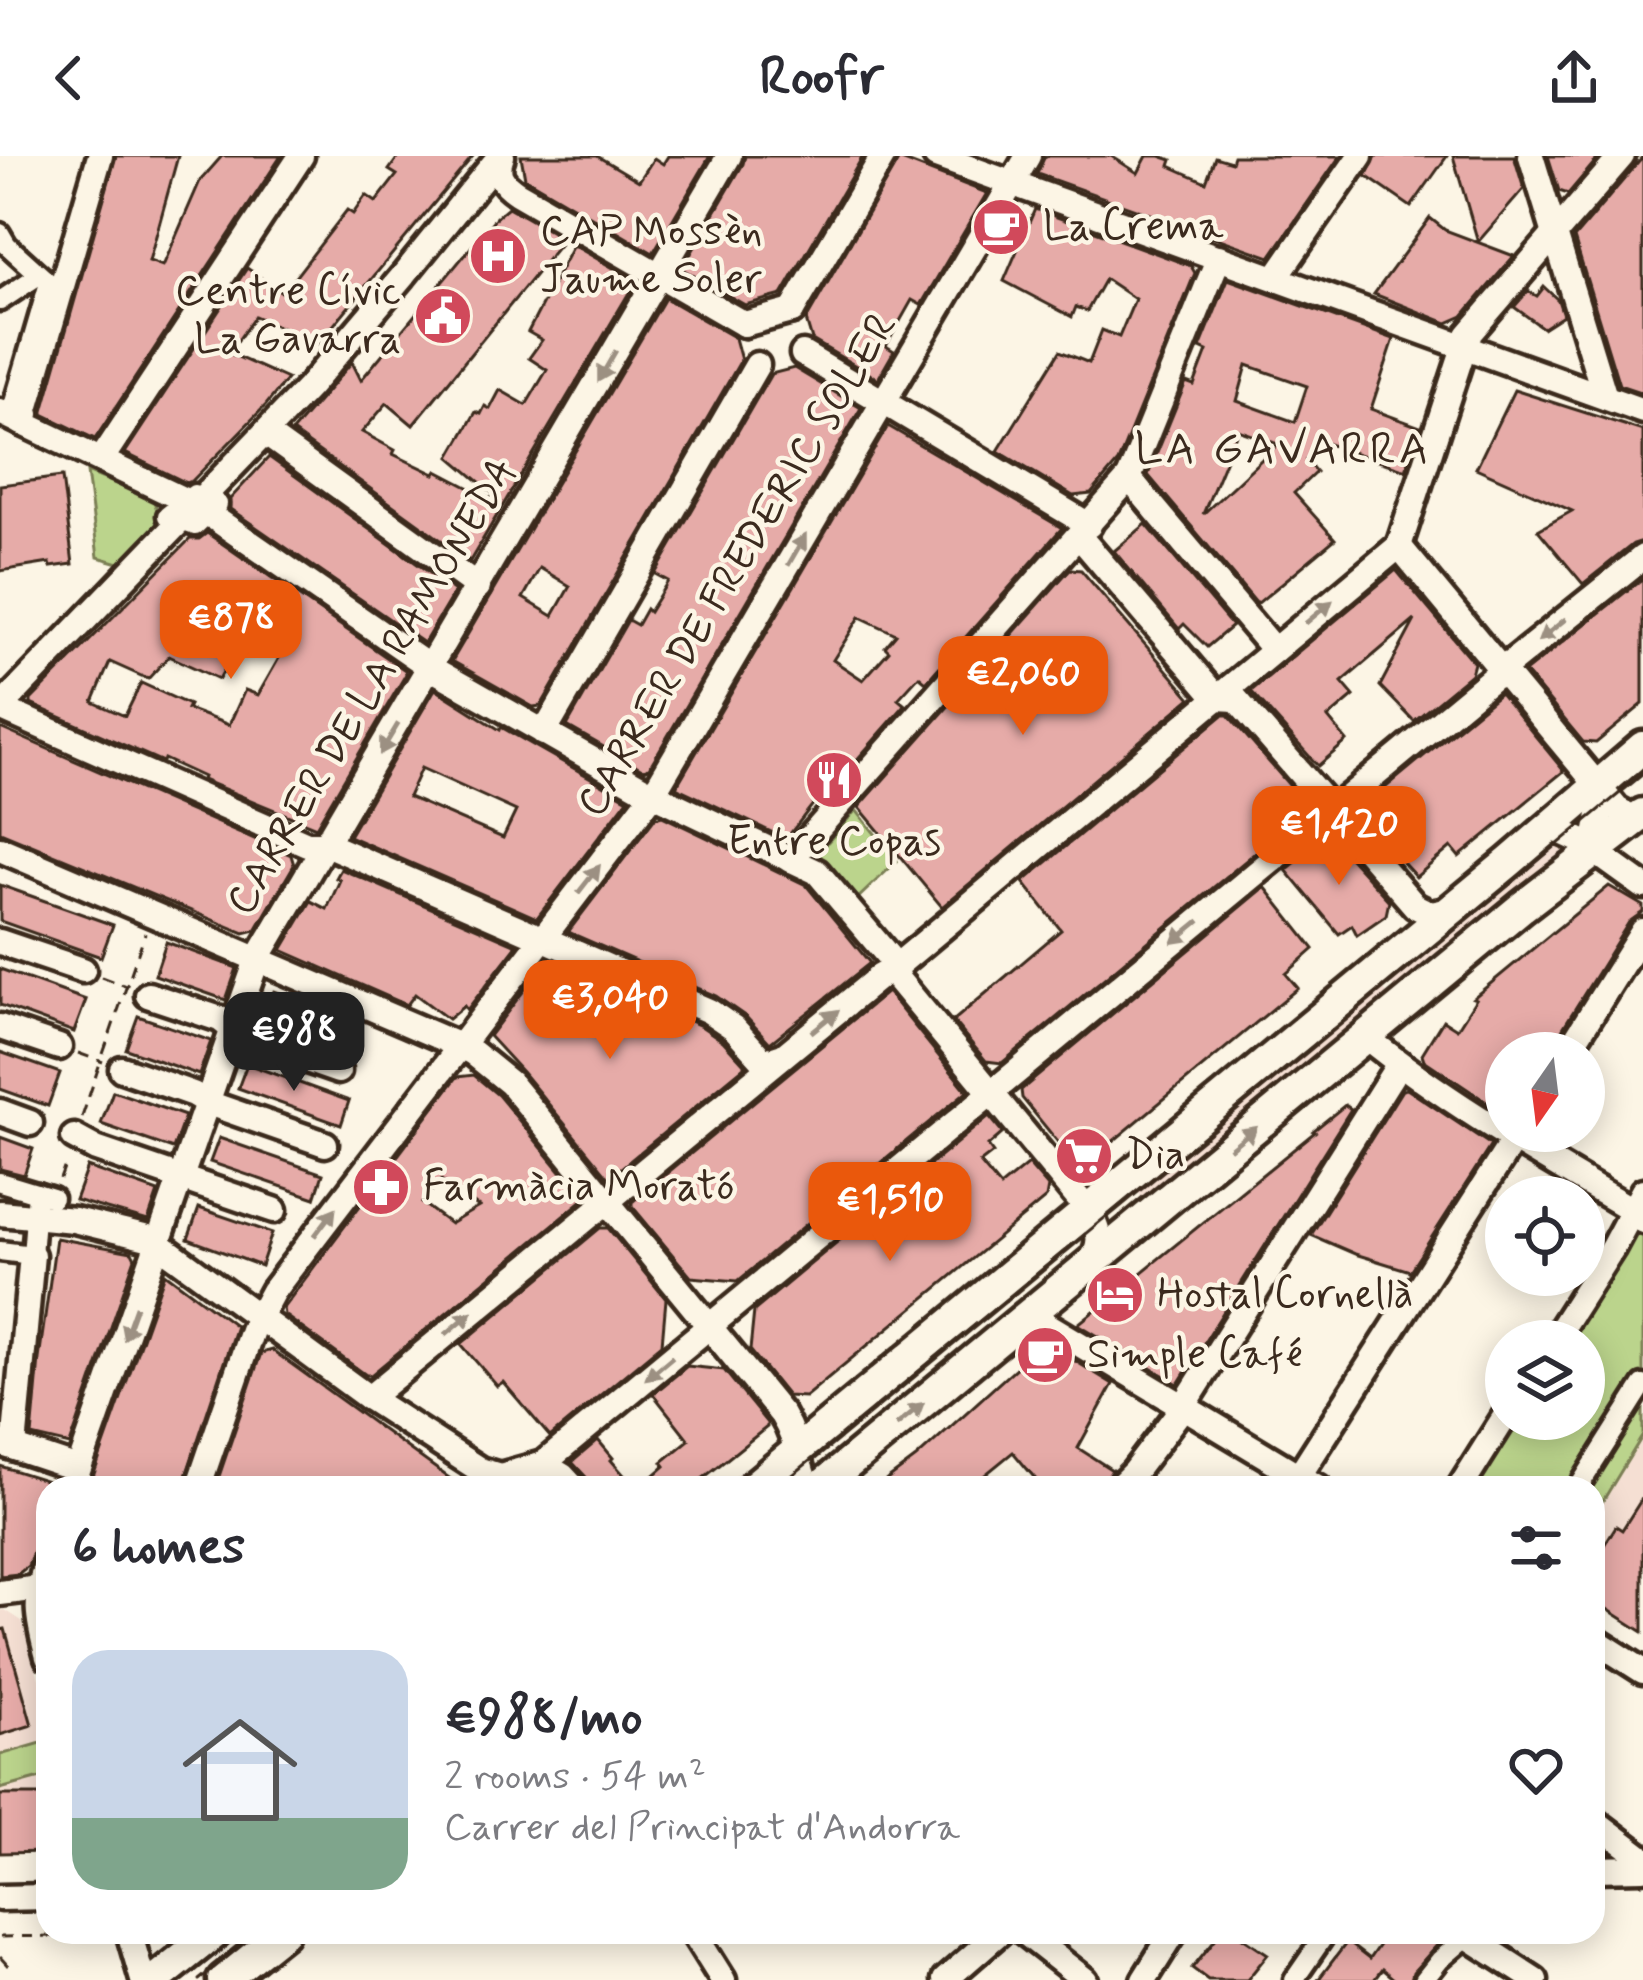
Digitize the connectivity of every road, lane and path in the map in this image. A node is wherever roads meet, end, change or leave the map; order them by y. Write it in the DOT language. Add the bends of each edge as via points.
graph roads {
  1 [pos="100,156"];
  2 [pos="301,156"];
  3 [pos="501,156"];
  4 [pos="729,156"];
  5 [pos="883,156"];
  6 [pos="936,156"];
  7 [pos="1028,156"];
  8 [pos="1360,156"];
  9 [pos="1531,156"];
  10 [pos="1622,156"];
  11 [pos="1012,183"];
  12 [pos="1556,234"];
  13 [pos="2,240"];
  14 [pos="1219,257"];
  15 [pos="39,274"];
  16 [pos="659,274"];
  17 [pos="1276,277"];
  18 [pos="0,301"];
  19 [pos="792,311"];
  20 [pos="744,324"];
  21 [pos="1464,345"];
  22 [pos="802,354"];
  23 [pos="757,365"];
  24 [pos="1605,397"];
  25 [pos="884,402"];
  26 [pos="12,411"];
  27 [pos="1643,411"];
  28 [pos="266,434"];
  29 [pos="104,456"];
  30 [pos="1129,478"];
  31 [pos="195,506"];
  32 [pos="1084,531"];
  33 [pos="1399,546"];
  34 [pos="1643,557"];
  35 [pos="478,587"];
  36 [pos="1274,650"];
  37 [pos="431,668"];
  38 [pos="1502,670"];
  39 [pos="1217,698"];
  40 [pos="0,708"];
  41 [pos="544,733"];
  42 [pos="1643,747"];
  43 [pos="1601,790"];
  44 [pos="653,794"];
  45 [pos="1332,812"];
  46 [pos="1642,814"];
  47 [pos="1551,827"];
  48 [pos="326,844"];
  49 [pos="0,850"];
  50 [pos="1593,852"];
  51 [pos="790,860"];
  52 [pos="1643,886"];
  53 [pos="1451,910"];
  54 [pos="1643,931"];
  55 [pos="543,938"];
  56 [pos="0,942"];
  57 [pos="257,960"];
  58 [pos="893,969"];
  59 [pos="83,970"];
  60 [pos="148,995"];
  61 [pos="0,1028"];
  62 [pos="233,1029"];
  63 [pos="1580,1032"];
  64 [pos="1366,1037"];
  65 [pos="460,1046"];
  66 [pos="59,1047"];
  67 [pos="780,1057"];
  68 [pos="1399,1064"];
  69 [pos="122,1069"];
  70 [pos="338,1071"];
  71 [pos="991,1092"];
  72 [pos="208,1103"];
  73 [pos="0,1112"];
  74 [pos="1485,1117"];
  75 [pos="30,1123"];
  76 [pos="74,1138"];
  77 [pos="325,1144"];
  78 [pos="1506,1152"];
  79 [pos="1544,1152"];
  80 [pos="182,1178"];
  81 [pos="0,1182"];
  82 [pos="607,1201"];
  83 [pos="42,1202"];
  84 [pos="1640,1208"];
  85 [pos="1087,1209"];
  86 [pos="274,1210"];
  87 [pos="0,1214"];
  88 [pos="159,1244"];
  89 [pos="0,1251"];
  90 [pos="32,1255"];
  91 [pos="1086,1268"];
  92 [pos="1031,1315"];
  93 [pos="258,1317"];
  94 [pos="1567,1320"];
  95 [pos="710,1326"];
  96 [pos="1643,1385"];
  97 [pos="369,1397"];
  98 [pos="1183,1407"];
  99 [pos="1490,1440"];
  100 [pos="7,1445"];
  101 [pos="798,1450"];
  102 [pos="543,1464"];
  103 [pos="71,1476"];
  104 [pos="76,1476"];
  105 [pos="202,1476"];
  106 [pos="477,1476"];
  107 [pos="500,1476"];
  108 [pos="564,1476"];
  109 [pos="767,1476"];
  110 [pos="803,1476"];
  111 [pos="835,1476"];
  112 [pos="1130,1476"];
  113 [pos="1291,1476"];
  114 [pos="1308,1476"];
  115 [pos="1468,1476"];
  116 [pos="1586,1476"];
  117 [pos="36,1589"];
  118 [pos="0,1593"];
  119 [pos="1605,1646"];
  120 [pos="1643,1670"];
  121 [pos="1605,1829"];
  122 [pos="1643,1858"];
  123 [pos="1643,1868"];
  124 [pos="1605,1869"];
  125 [pos="36,1897"];
  126 [pos="0,1898"];
  127 [pos="36,1936"];
  128 [pos="0,1937"];
  129 [pos="133,1944"];
  130 [pos="199,1944"];
  131 [pos="269,1944"];
  132 [pos="706,1944"];
  133 [pos="986,1944"];
  134 [pos="1039,1944"];
  135 [pos="1166,1944"];
  136 [pos="1319,1944"];
  137 [pos="1456,1944"];
  138 [pos="1481,1944"];
  139 [pos="0,1957"];
  140 [pos="0,1967"];
  141 [pos="143,1980"];
  142 [pos="155,1980"];
  143 [pos="224,1980"];
  144 [pos="723,1980"];
  145 [pos="945,1980"];
  146 [pos="1085,1980"];
  147 [pos="1144,1980"];
  148 [pos="1294,1980"];
  149 [pos="1424,1980"];
  150 [pos="1535,1980"];
  1 -- 26 [label="street"];
  2 -- 29 [label="street"];
  3 -- 16 [label="street" via="505,184"];
  3 -- 28 [label="street"];
  4 -- 16 [label="street, CARRER DE LA RAMONEDA"];
  5 -- 19 [label="street"];
  6 -- 11 [label="street"];
  7 -- 11 [label="street, CARRER DE FREDERIC SOLER"];
  8 -- 17 [label="street"];
  9 -- 12 [label="street"];
  10 -- 12 [label="street"];
  11 -- 14 [label="street"];
  11 -- 25 [label="street, CARRER DE FREDERIC SOLER"];
  12 -- 21 [label="street"];
  12 -- 24 [label="street"];
  13 -- 15 [label="street"];
  14 -- 17 [label="street"];
  14 -- 30 [label="street"];
  15 -- 18 [label="street"];
  15 -- 26 [label="street" via="49,284"];
  16 -- 20 [label="street"];
  16 -- 35 [label="street, CARRER DE LA RAMONEDA, one-way"];
  17 -- 21 [label="street"];
  19 -- 20 [label="street"];
  19 -- 22 [label="street"];
  20 -- 23 [label="street"];
  21 -- 24 [label="street"];
  21 -- 33 [label="street"];
  22 -- 23 [label="street"];
  22 -- 25 [label="street"];
  23 -- 41 [label="street"];
  24 -- 27 [label="street"];
  25 -- 32 [label="street"];
  44 -- 25 [label="street, CARRER DE FREDERIC SOLER, one-way"];
  26 -- 29 [label="street"];
  28 -- 31 [label="street"];
  28 -- 35 [label="street"];
  29 -- 31 [label="street"];
  30 -- 32 [label="street"];
  30 -- 36 [label="street"];
  31 -- 37 [label="street"];
  31 -- 40 [label="street"];
  32 -- 39 [label="street"];
  32 -- 51 [label="street"];
  36 -- 33 [label="street, one-way"];
  33 -- 38 [label="street"];
  34 -- 38 [label="street, one-way"];
  35 -- 37 [label="street, CARRER DE LA RAMONEDA"];
  36 -- 39 [label="street"];
  37 -- 41 [label="street"];
  37 -- 48 [label="street, CARRER DE LA RAMONEDA, one-way"];
  38 -- 43 [label="street"];
  38 -- 45 [label="street"];
  39 -- 45 [label="street" via="1236,699"];
  39 -- 58 [label="street"];
  40 -- 48 [label="street" via="307,844"];
  41 -- 44 [label="street"];
  42 -- 43 [label="street"];
  43 -- 46 [label="street" via="1625,814"];
  43 -- 47 [label="street"];
  43 -- 50 [label="street"];
  44 -- 51 [label="street"];
  55 -- 44 [label="street, CARRER DE FREDERIC SOLER, one-way"];
  45 -- 53 [label="street" via="1419,910"];
  45 -- 71 [label="street, one-way"];
  46 -- 50 [label="street"];
  47 -- 50 [label="street"];
  47 -- 53 [label="street"];
  48 -- 55 [label="street"];
  48 -- 57 [label="street, CARRER DE LA RAMONEDA"];
  49 -- 57 [label="street"];
  50 -- 52 [label="street"];
  50 -- 64 [label="street"];
  51 -- 58 [label="street" via="826,880"];
  53 -- 85 [label="street"];
  54 -- 63 [label="street"];
  55 -- 65 [label="street, CARRER DE FREDERIC SOLER"];
  55 -- 67 [label="street" via="709,1011 761,1058"];
  56 -- 59 [label="street"];
  57 -- 62 [label="street, CARRER DE LA RAMONEDA"];
  57 -- 65 [label="street"];
  67 -- 58 [label="street, one-way"];
  58 -- 71 [label="street"];
  59 -- 60 [label="path"];
  60 -- 62 [label="street"];
  61 -- 66 [label="street"];
  62 -- 70 [label="street"];
  62 -- 72 [label="street, CARRER DE LA RAMONEDA"];
  64 -- 68 [label="street"];
  91 -- 64 [label="street, one-way"];
  65 -- 82 [label="street" via="510,1083"];
  93 -- 65 [label="street, CARRER DE FREDERIC SOLER, one-way"];
  66 -- 69 [label="path"];
  67 -- 82 [label="street"];
  68 -- 74 [label="street"];
  68 -- 98 [label="street"];
  69 -- 72 [label="street"];
  71 -- 85 [label="street"];
  71 -- 95 [label="street"];
  72 -- 77 [label="street"];
  72 -- 80 [label="street, CARRER DE LA RAMONEDA"];
  73 -- 75 [label="street"];
  76 -- 80 [label="street"];
  78 -- 114 [label="street"];
  79 -- 84 [label="street"];
  80 -- 86 [label="street"];
  80 -- 88 [label="street, CARRER DE LA RAMONEDA"];
  81 -- 83 [label="street"];
  82 -- 95 [label="street"];
  97 -- 82 [label="street, one-way"];
  83 -- 87 [label="street"];
  83 -- 88 [label="street" via="74,1220"];
  83 -- 90 [label="street"];
  84 -- 94 [label="street"];
  85 -- 91 [label="street" via="1099,1242"];
  85 -- 101 [label="street"];
  88 -- 93 [label="street"];
  88 -- 104 [label="street, CARRER DE LA RAMONEDA, one-way"];
  89 -- 90 [label="street"];
  90 -- 100 [label="street"];
  91 -- 92 [label="street"];
  92 -- 98 [label="street"];
  111 -- 92 [label="street, one-way"];
  93 -- 97 [label="street"];
  93 -- 105 [label="street, CARRER DE FREDERIC SOLER"];
  95 -- 101 [label="street" via="782,1415"];
  95 -- 102 [label="street, one-way"];
  96 -- 116 [label="street"];
  97 -- 106 [label="street"];
  98 -- 112 [label="street"];
  98 -- 113 [label="street"];
  99 -- 115 [label="street"];
  100 -- 103 [label="street"];
  101 -- 109 [label="street"];
  101 -- 110 [label="street"];
  102 -- 107 [label="street"];
  102 -- 108 [label="street"];
  117 -- 118 [label="street"];
  119 -- 120 [label="street"];
  121 -- 122 [label="street"];
  123 -- 124 [label="street"];
  125 -- 126 [label="street"];
  127 -- 128 [label="path"];
  129 -- 141 [label="street"];
  130 -- 142 [label="street"];
  131 -- 143 [label="street"];
  132 -- 144 [label="street"];
  133 -- 145 [label="street"];
  134 -- 146 [label="street"];
  135 -- 147 [label="street"];
  136 -- 148 [label="street"];
  137 -- 149 [label="street"];
  138 -- 150 [label="street"];
  139 -- 140 [label="path" via="10,1968"];
}
